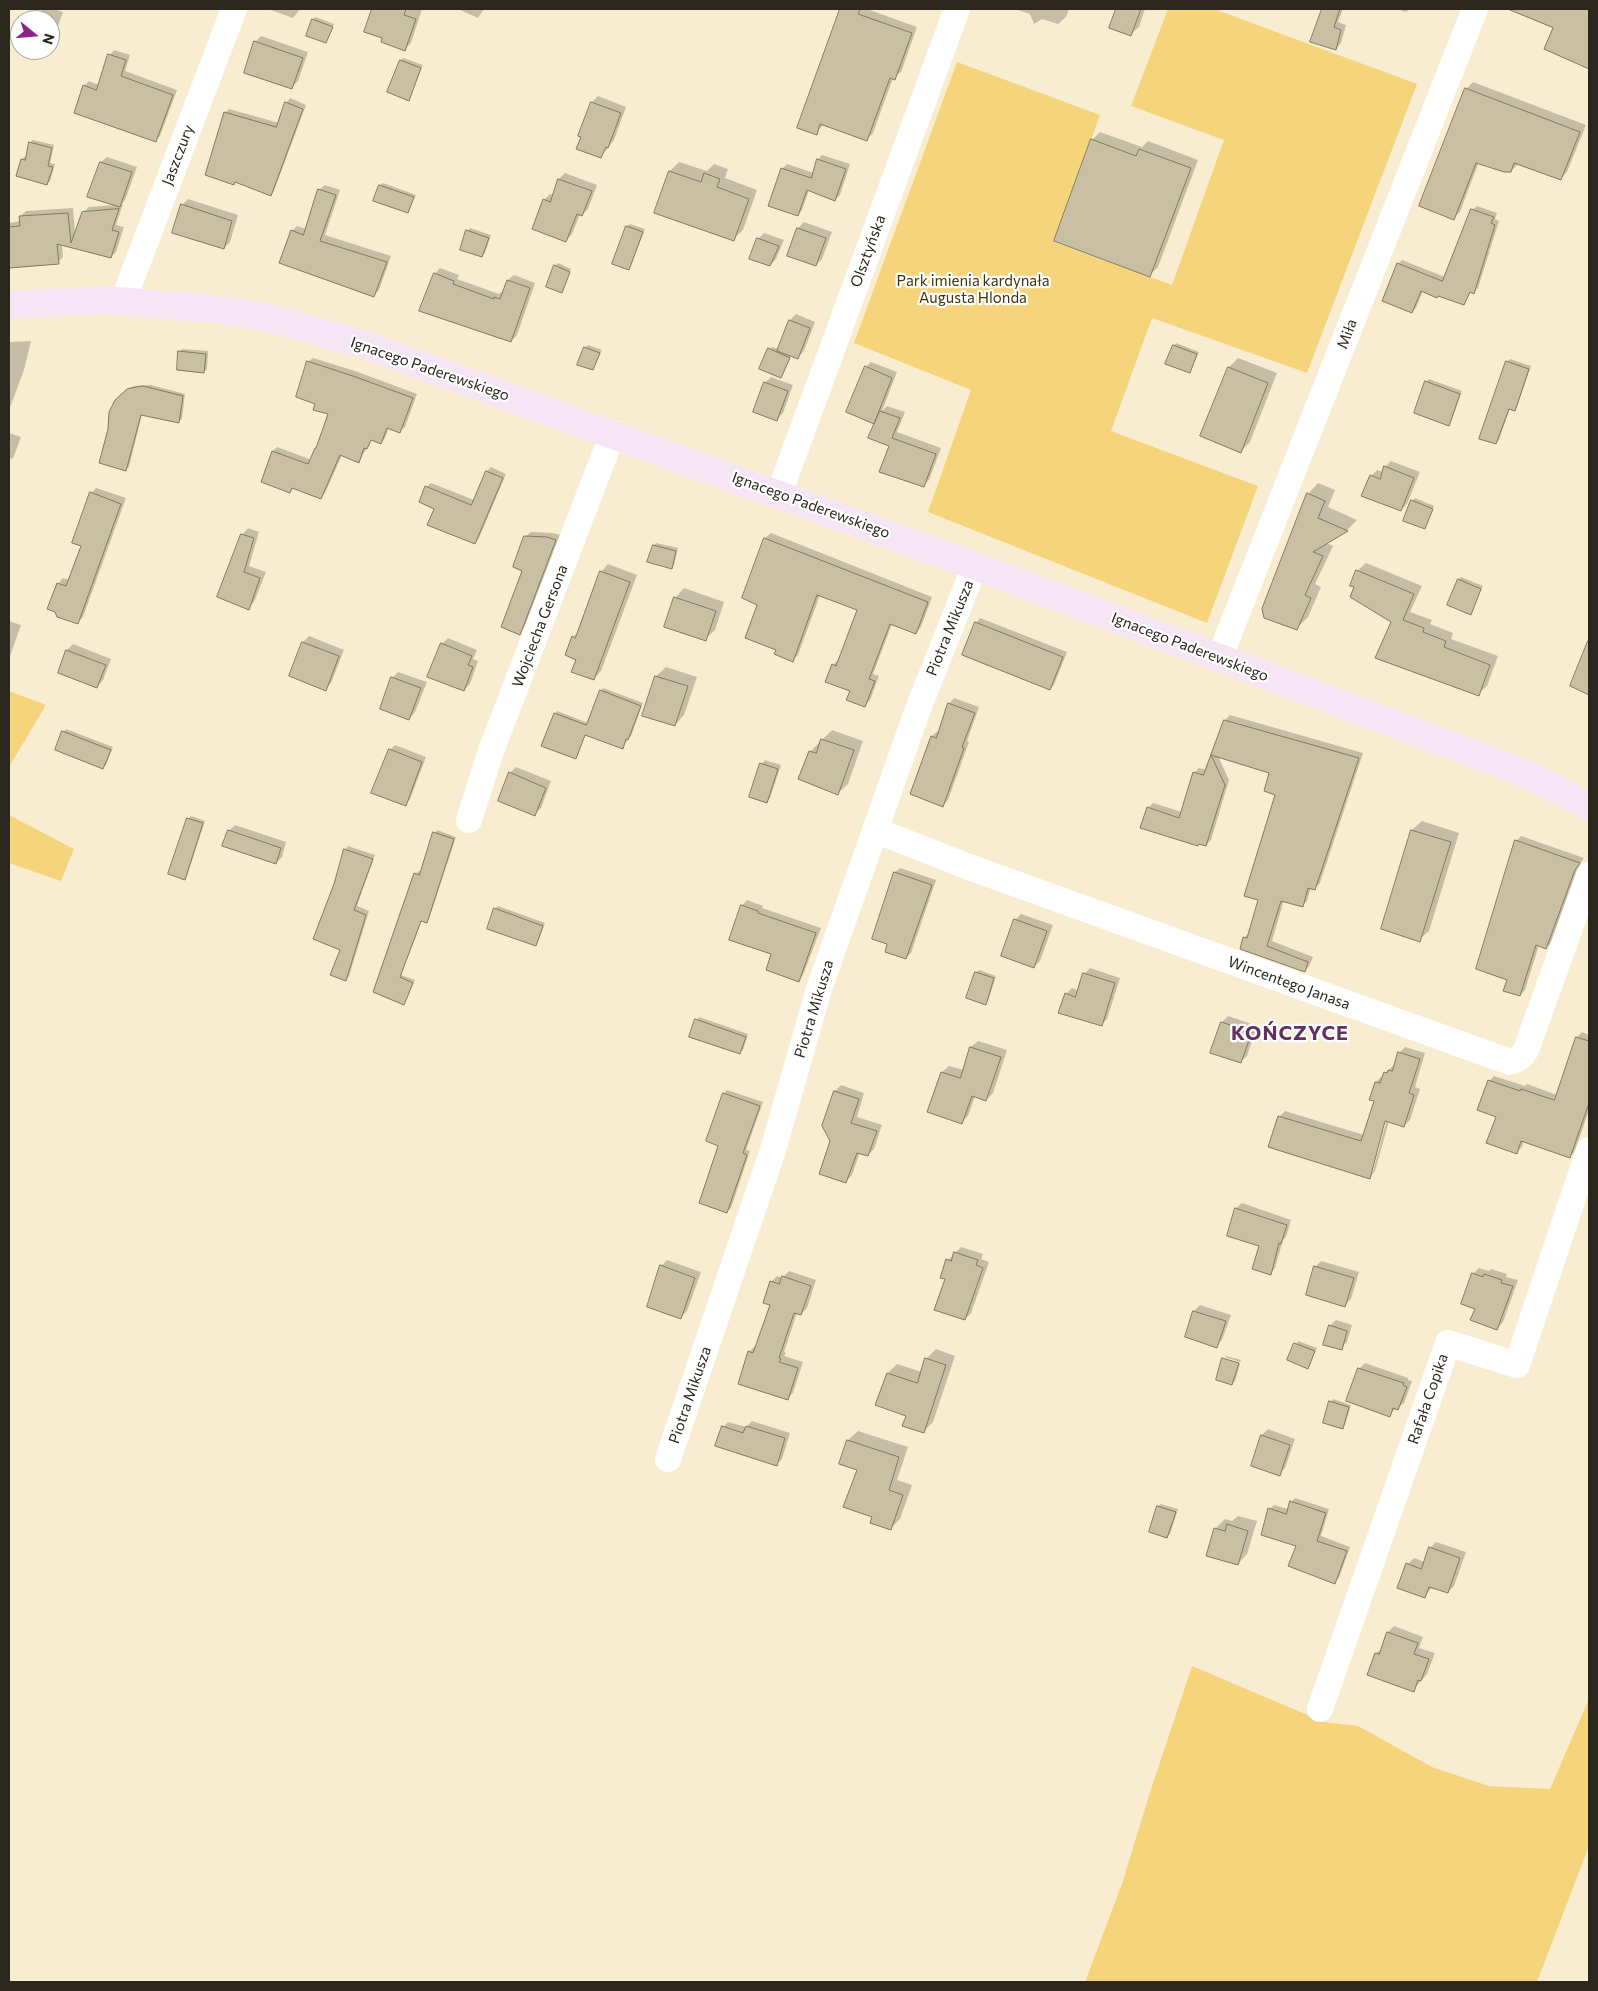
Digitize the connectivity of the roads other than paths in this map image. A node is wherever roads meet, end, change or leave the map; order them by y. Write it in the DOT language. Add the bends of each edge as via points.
graph roads {
  1 [pos="234,9"];
  2 [pos="957,9"];
  3 [pos="1475,9"];
  4 [pos="123,301"];
  5 [pos="9,305"];
  6 [pos="614,433"];
  7 [pos="779,494"];
  8 [pos="976,566"];
  9 [pos="1220,659"];
  10 [pos="1589,806"];
  11 [pos="469,820"];
  12 [pos="875,830"];
  13 [pos="1589,875"];
  14 [pos="1589,1150"];
  15 [pos="668,1459"];
  16 [pos="1320,1709"];
  1 -- 4 [label="street, Jaszczury"];
  2 -- 7 [label="street, Olsztyńska"];
  3 -- 9 [label="street, Miła"];
  4 -- 5 [label="main road, Ignacego Paderewskiego"];
  4 -- 6 [label="main road, Ignacego Paderewskiego" via="266,317 366,345"];
  6 -- 7 [label="main road, Ignacego Paderewskiego"];
  6 -- 11 [label="street, Wojciecha Gersona" via="491,751"];
  7 -- 8 [label="main road, Ignacego Paderewskiego"];
  8 -- 9 [label="main road, Ignacego Paderewskiego"];
  8 -- 12 [label="street, Piotra Mikusza" via="918,709"];
  9 -- 10 [label="main road, Ignacego Paderewskiego" via="1504,765"];
  12 -- 13 [label="street, Wincentego Janasa" via="1510,1062 1526,1050"];
  12 -- 15 [label="street, Piotra Mikusza" via="819,989 773,1150"];
  14 -- 16 [label="street, Rafała Copika" via="1518,1365 1448,1344"];
}
